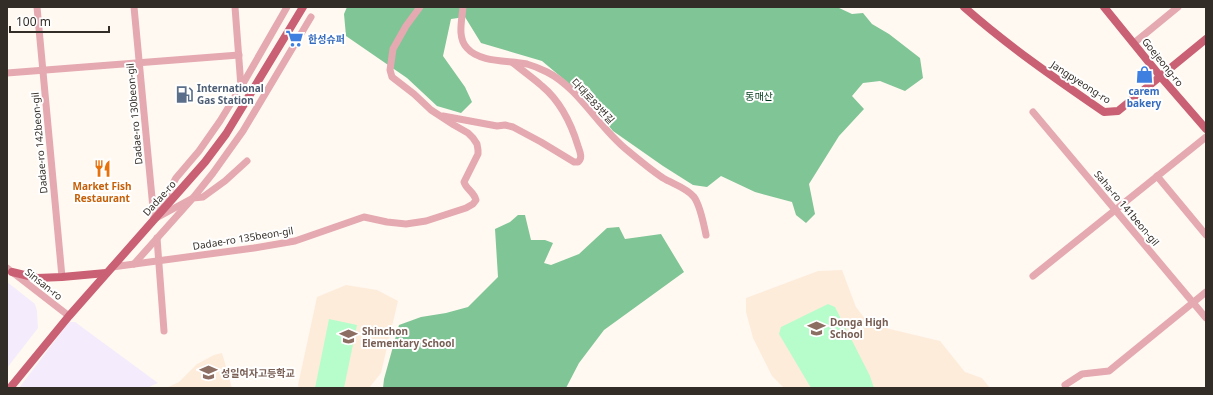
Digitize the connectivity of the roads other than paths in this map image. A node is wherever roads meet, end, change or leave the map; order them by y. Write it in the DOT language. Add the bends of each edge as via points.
graph roads {
  1 [pos="37,7"];
  2 [pos="134,7"];
  3 [pos="234,7"];
  4 [pos="287,7"];
  5 [pos="302,7"];
  6 [pos="420,7"];
  7 [pos="463,7"];
  8 [pos="964,7"];
  9 [pos="1104,7"];
  10 [pos="1178,7"];
  11 [pos="311,17"];
  12 [pos="1206,39"];
  13 [pos="1134,43"];
  14 [pos="239,55"];
  15 [pos="511,62"];
  16 [pos="139,63"];
  17 [pos="42,70"];
  18 [pos="7,73"];
  19 [pos="1160,76"];
  20 [pos="241,87"];
  21 [pos="1033,112"];
  22 [pos="439,115"];
  23 [pos="1206,129"];
  24 [pos="1206,137"];
  25 [pos="247,161"];
  26 [pos="1157,176"];
  27 [pos="193,198"];
  28 [pos="1115,210"];
  29 [pos="154,219"];
  30 [pos="706,235"];
  31 [pos="1206,235"];
  32 [pos="157,238"];
  33 [pos="158,261"];
  34 [pos="134,264"];
  35 [pos="9,270"];
  36 [pos="109,270"];
  37 [pos="1033,276"];
  38 [pos="62,277"];
  39 [pos="1206,292"];
  40 [pos="1193,303"];
  41 [pos="69,316"];
  42 [pos="1206,318"];
  43 [pos="164,331"];
  44 [pos="1068,387"];
  45 [pos="10,388"];
  1 -- 17 [label="street, Dadae-ro 142beon-gil"];
  2 -- 16 [label="street, Dadae-ro 130beon-gil"];
  3 -- 14 [label="street"];
  4 -- 20 [label="street"];
  5 -- 29 [label="main road, Dadae-ro" via="226,134 205,162"];
  6 -- 22 [label="street, Dadae-ro 135beon-gil" via="393,49 390,70 396,81"];
  7 -- 15 [label="street, 다대로83번길" via="461,37 466,48 477,56"];
  8 -- 19 [label="main road, Jangpyeong-ro" via="1031,61 1104,112 1118,111"];
  9 -- 13 [label="main road, Goejeong-ro"];
  10 -- 13 [label="street"];
  11 -- 27 [label="street" via="243,131"];
  12 -- 19 [label="main road, Jangpyeong-ro"];
  13 -- 19 [label="main road, Goejeong-ro"];
  14 -- 16 [label="street"];
  14 -- 20 [label="street"];
  15 -- 22 [label="street" via="543,86 557,102 576,138 581,160 574,162 513,127"];
  15 -- 30 [label="street, 다대로83번길" via="528,64 548,72 572,92 626,150 664,179 694,197 704,220"];
  16 -- 17 [label="street"];
  16 -- 29 [label="street, Dadae-ro 130beon-gil"];
  17 -- 18 [label="street"];
  17 -- 38 [label="street, Dadae-ro 142beon-gil"];
  19 -- 23 [label="main road, Goejeong-ro"];
  20 -- 29 [label="street" via="203,145 176,178"];
  21 -- 28 [label="street, Saha-ro 141beon-gil"];
  22 -- 33 [label="street, Dadae-ro 135beon-gil" via="468,133 477,144 478,154 464,182 476,200 466,208 426,221 406,224 364,217 295,241"];
  24 -- 26 [label="street"];
  25 -- 27 [label="street" via="203,197"];
  26 -- 28 [label="street"];
  26 -- 31 [label="street"];
  27 -- 29 [label="street"];
  27 -- 32 [label="street"];
  28 -- 37 [label="street"];
  28 -- 40 [label="street, Saha-ro 141beon-gil"];
  29 -- 36 [label="main road, Dadae-ro"];
  32 -- 33 [label="street"];
  32 -- 34 [label="street"];
  33 -- 34 [label="street, Dadae-ro 135beon-gil"];
  33 -- 43 [label="street"];
  34 -- 36 [label="street, Dadae-ro 135beon-gil"];
  35 -- 38 [label="main road" via="37,278"];
  35 -- 41 [label="street, Sinsan-ro"];
  36 -- 38 [label="main road"];
  36 -- 41 [label="main road, Dadae-ro"];
  39 -- 40 [label="street"];
  40 -- 42 [label="street, Saha-ro 141beon-gil"];
  40 -- 44 [label="street" via="1109,371 1082,374"];
  41 -- 45 [label="main road, Dadae-ro"];
}
